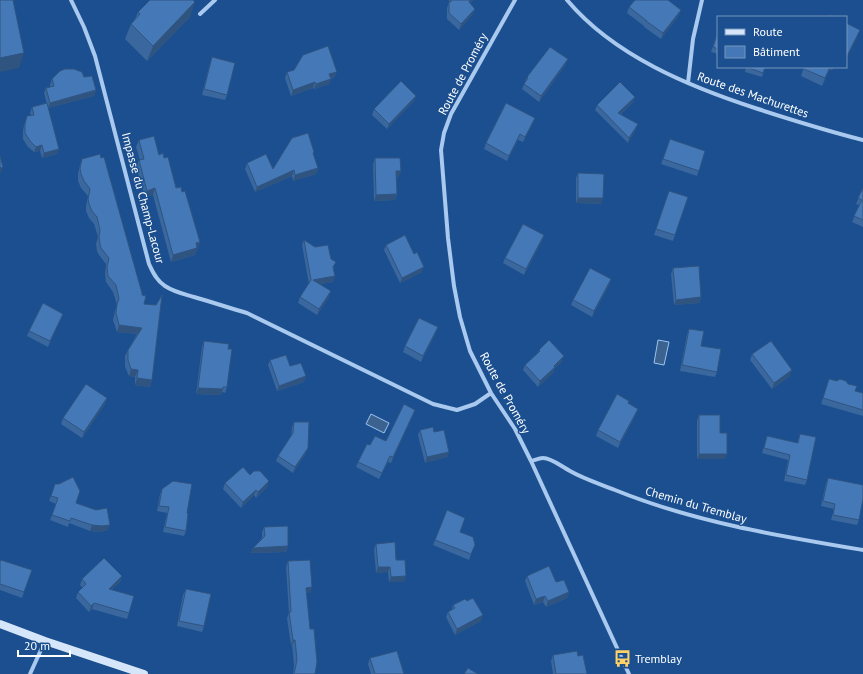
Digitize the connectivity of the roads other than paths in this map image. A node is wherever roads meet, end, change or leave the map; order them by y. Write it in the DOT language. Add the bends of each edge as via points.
graph roads {
  1 [pos="71,0"];
  2 [pos="215,0"];
  3 [pos="515,0"];
  4 [pos="567,0"];
  5 [pos="702,0"];
  6 [pos="200,14"];
  7 [pos="688,84"];
  8 [pos="863,140"];
  9 [pos="491,393"];
  10 [pos="531,462"];
  11 [pos="863,550"];
  12 [pos="0,624"];
  13 [pos="45,641"];
  14 [pos="30,674"];
  15 [pos="144,674"];
  16 [pos="629,674"];
  1 -- 9 [label="street, Impasse du Champ-Lacour" via="95,56 149,264 157,280 178,292 247,312 433,404 457,410 475,404"];
  2 -- 6 [label="street"];
  3 -- 9 [label="street, Route de Proméry" via="451,114 444,133 442,150 448,238 460,317 470,351"];
  4 -- 7 [label="street, Route des Machurettes" via="588,22 626,50"];
  5 -- 7 [label="street" via="693,39"];
  7 -- 8 [label="street, Route des Machurettes" via="781,117"];
  9 -- 10 [label="street, Route de Proméry" via="515,429"];
  10 -- 11 [label="street, Chemin du Tremblay" via="541,458 548,459 616,491 702,519 766,534"];
  10 -- 16 [label="street, Route de Proméry"];
  12 -- 13 [label="street"];
  13 -- 14 [label="street"];
  13 -- 15 [label="street"];
}
